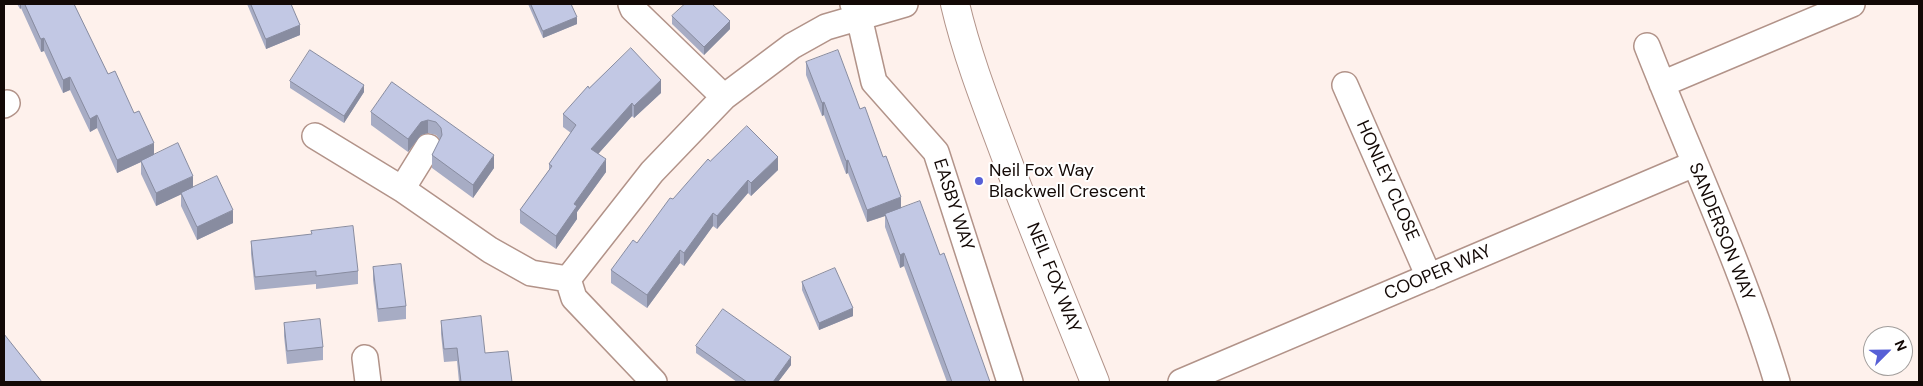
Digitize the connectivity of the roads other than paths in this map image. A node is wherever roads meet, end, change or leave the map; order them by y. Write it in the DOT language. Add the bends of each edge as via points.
graph roads {
  1 [pos="631,4"];
  2 [pos="906,4"];
  3 [pos="955,4"];
  4 [pos="1852,4"];
  5 [pos="856,10"];
  6 [pos="1646,46"];
  7 [pos="1662,84"];
  8 [pos="1345,85"];
  9 [pos="724,97"];
  10 [pos="315,136"];
  11 [pos="428,147"];
  12 [pos="1694,164"];
  13 [pos="402,189"];
  14 [pos="1429,277"];
  15 [pos="568,279"];
  16 [pos="365,358"];
  17 [pos="368,382"];
  18 [pos="654,382"];
  19 [pos="1010,382"];
  20 [pos="1095,382"];
  21 [pos="1181,382"];
  22 [pos="1777,382"];
  1 -- 9 [label="street"];
  2 -- 5 [label="street"];
  3 -- 20 [label="main road, NEIL FOX WAY" via="962,35 1030,223"];
  4 -- 7 [label="street"];
  5 -- 9 [label="street" via="792,46"];
  5 -- 19 [label="street, EASBY WAY" via="874,82 936,152"];
  6 -- 7 [label="street, SANDERSON WAY"];
  7 -- 12 [label="street, SANDERSON WAY"];
  8 -- 14 [label="street, HONLEY CLOSE"];
  9 -- 15 [label="street" via="652,172"];
  10 -- 13 [label="street"];
  11 -- 13 [label="street"];
  12 -- 14 [label="street, COOPER WAY"];
  12 -- 22 [label="street, SANDERSON WAY" via="1738,271"];
  13 -- 15 [label="street" via="490,250 531,273"];
  14 -- 21 [label="street, COOPER WAY"];
  15 -- 18 [label="street" via="574,298"];
  16 -- 17 [label="street"];
}
